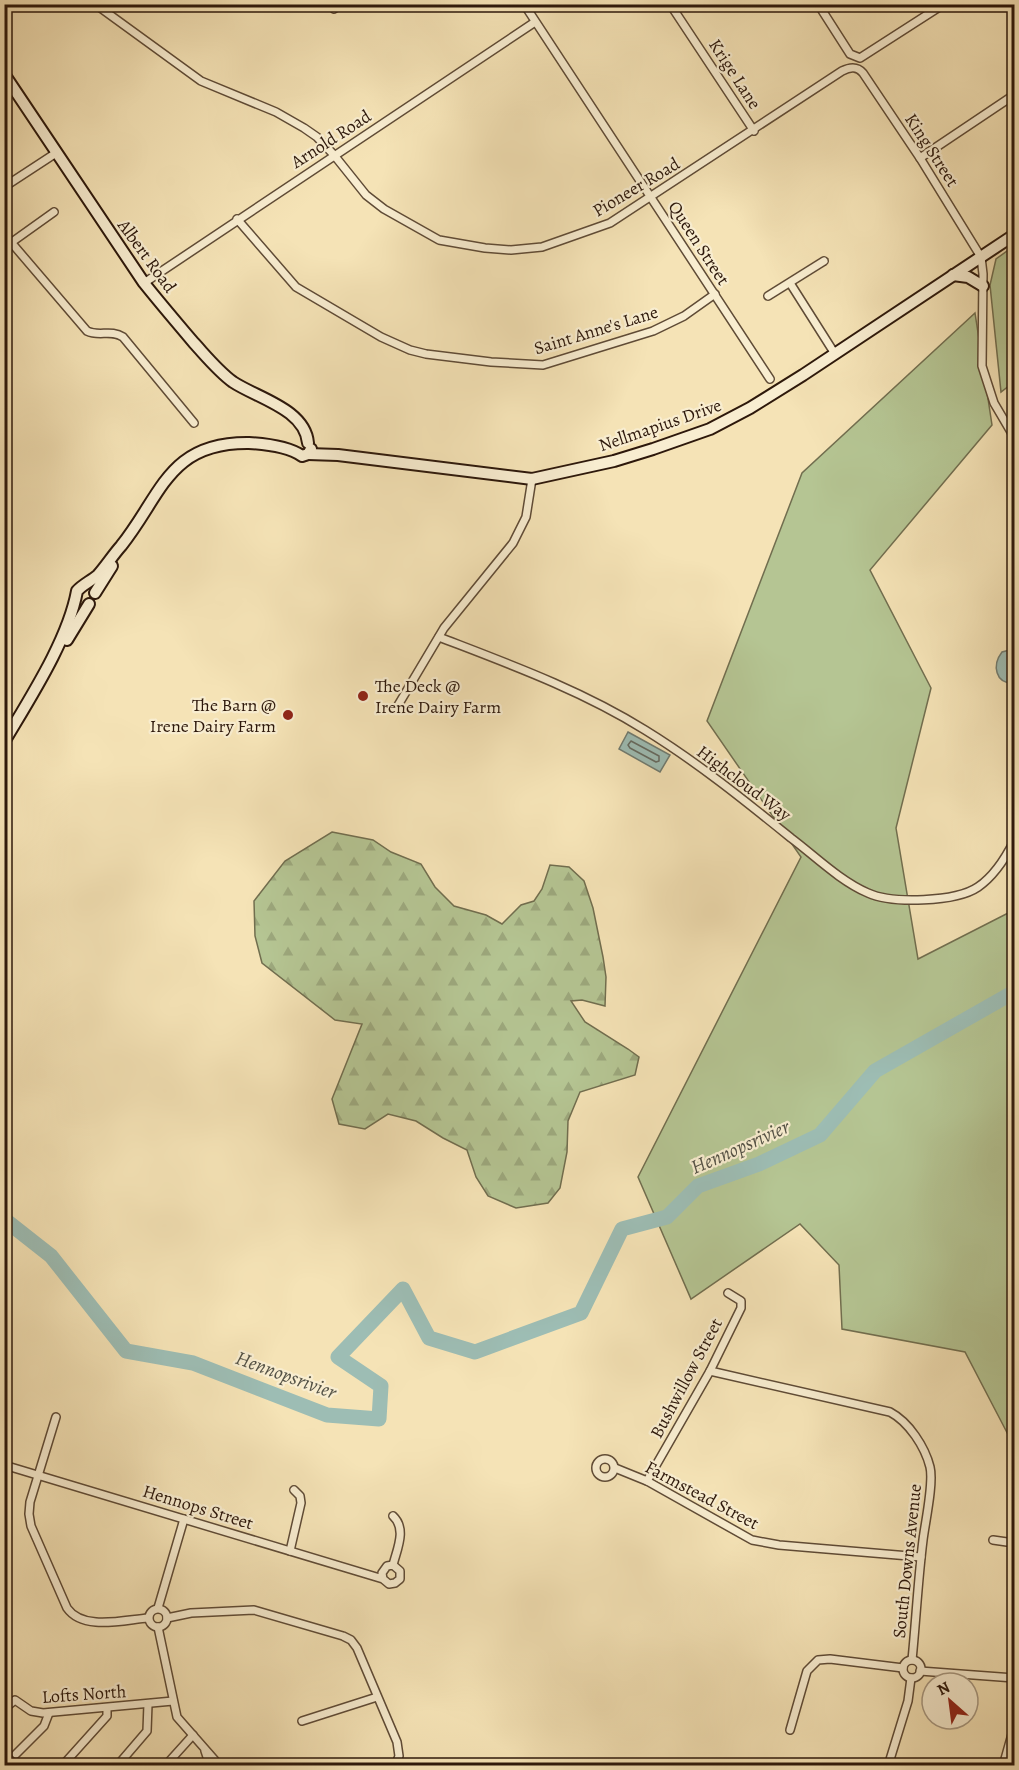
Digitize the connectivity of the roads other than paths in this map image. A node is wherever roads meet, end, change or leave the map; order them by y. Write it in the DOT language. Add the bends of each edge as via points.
graph roads {
  1 [pos="95,4"];
  2 [pos="341,4"];
  3 [pos="524,4"];
  4 [pos="670,4"];
  5 [pos="818,4"];
  6 [pos="944,4"];
  7 [pos="334,9"];
  8 [pos="535,22"];
  9 [pos="851,67"];
  10 [pos="4,74"];
  11 [pos="1014,95"];
  12 [pos="754,131"];
  13 [pos="56,153"];
  14 [pos="334,155"];
  15 [pos="920,158"];
  16 [pos="4,187"];
  17 [pos="651,197"];
  18 [pos="54,212"];
  19 [pos="237,219"];
  20 [pos="4,234"];
  21 [pos="1014,235"];
  22 [pos="12,242"];
  23 [pos="981,257"];
  24 [pos="824,261"];
  25 [pos="953,275"];
  26 [pos="144,283"];
  27 [pos="790,283"];
  28 [pos="983,286"];
  29 [pos="715,294"];
  30 [pos="768,296"];
  31 [pos="835,354"];
  32 [pos="770,379"];
  33 [pos="194,423"];
  34 [pos="1014,437"];
  35 [pos="303,447"];
  36 [pos="532,479"];
  37 [pos="91,589"];
  38 [pos="77,599"];
  39 [pos="89,604"];
  40 [pos="439,637"];
  41 [pos="41,677"];
  42 [pos="397,707"];
  43 [pos="4,742"];
  44 [pos="1014,841"];
  45 [pos="728,1293"];
  46 [pos="710,1371"];
  47 [pos="56,1417"];
  48 [pos="4,1465"];
  49 [pos="615,1468"];
  50 [pos="39,1476"];
  51 [pos="646,1481"];
  52 [pos="294,1490"];
  53 [pos="393,1516"];
  54 [pos="184,1519"];
  55 [pos="993,1540"];
  56 [pos="1014,1543"];
  57 [pos="290,1551"];
  58 [pos="921,1557"];
  59 [pos="393,1565"];
  60 [pos="382,1579"];
  61 [pos="158,1608"];
  62 [pos="148,1618"];
  63 [pos="167,1618"];
  64 [pos="158,1627"];
  65 [pos="912,1660"];
  66 [pos="903,1668"];
  67 [pos="920,1671"];
  68 [pos="980,1675"];
  69 [pos="911,1678"];
  70 [pos="1014,1678"];
  71 [pos="377,1696"];
  72 [pos="173,1701"];
  73 [pos="148,1704"];
  74 [pos="4,1709"];
  75 [pos="107,1709"];
  76 [pos="49,1713"];
  77 [pos="302,1720"];
  78 [pos="1014,1727"];
  79 [pos="790,1730"];
  80 [pos="193,1735"];
  81 [pos="204,1748"];
  82 [pos="16,1754"];
  83 [pos="62,1766"];
  84 [pos="117,1766"];
  85 [pos="165,1766"];
  86 [pos="210,1766"];
  87 [pos="220,1766"];
  88 [pos="395,1766"];
  89 [pos="888,1766"];
  90 [pos="1003,1766"];
  1 -- 14 [label="street, Pioneer Road" via="201,81 291,120 317,137"];
  2 -- 7 [label="street"];
  3 -- 8 [label="street, Queen Street"];
  4 -- 12 [label="street, Krige Lane"];
  5 -- 6 [label="street" via="854,57 864,57"];
  8 -- 14 [label="street, Arnold Road"];
  8 -- 17 [label="street, Queen Street"];
  9 -- 12 [label="street, Pioneer Road"];
  9 -- 15 [label="street, King Street" via="861,71"];
  10 -- 13 [label="main road, Albert Road"];
  11 -- 15 [label="street"];
  12 -- 17 [label="street, Pioneer Road"];
  13 -- 16 [label="street"];
  13 -- 26 [label="main road, Albert Road"];
  14 -- 17 [label="street, Pioneer Road" via="366,195 384,209 439,240 460,245 511,250 550,245 610,224"];
  14 -- 19 [label="street, Arnold Road"];
  15 -- 23 [label="street, King Street"];
  17 -- 29 [label="street, Queen Street"];
  18 -- 22 [label="street"];
  19 -- 26 [label="street, Arnold Road"];
  19 -- 29 [label="street, Saint Anne's Lane" via="296,287 381,337 426,354 543,365 652,331 684,316"];
  20 -- 22 [label="street"];
  21 -- 23 [label="main road, Nellmapius Drive"];
  22 -- 33 [label="street" via="87,331 116,333 123,338"];
  23 -- 25 [label="main road, Nellmapius Drive"];
  23 -- 28 [label="street"];
  24 -- 27 [label="street"];
  25 -- 28 [label="main road" via="968,277"];
  25 -- 31 [label="main road, Nellmapius Drive"];
  26 -- 35 [label="main road, Albert Road" via="220,372 299,422"];
  27 -- 30 [label="street"];
  27 -- 31 [label="street"];
  28 -- 34 [label="street" via="983,369 994,403"];
  29 -- 32 [label="street, Queen Street"];
  31 -- 36 [label="main road, Nellmapius Drive" via="710,429 615,461"];
  35 -- 36 [label="main road, Nellmapius Drive" via="338,455"];
  35 -- 37 [label="main road, Nellmapius Drive" via="230,444 182,462 159,488"];
  36 -- 40 [label="street" via="526,517 513,543"];
  37 -- 38 [label="main road" via="79,588"];
  37 -- 39 [label="main road" via="94,600"];
  38 -- 39 [label="main road"];
  38 -- 41 [label="main road"];
  39 -- 41 [label="main road"];
  40 -- 42 [label="street"];
  40 -- 44 [label="street, Highcloud Way" via="619,713 725,785 833,871 870,894 912,901 970,891 993,873"];
  41 -- 43 [label="main road"];
  45 -- 46 [label="street, Bushwillow Street" via="741,1301 741,1308"];
  46 -- 51 [label="street, Bushwillow Street"];
  46 -- 58 [label="street, South Downs Avenue" via="890,1412 904,1422 930,1469"];
  47 -- 50 [label="street"];
  48 -- 50 [label="street, Hennops Street"];
  49 -- 51 [label="street, Farmstead Street"];
  50 -- 54 [label="street, Hennops Street"];
  50 -- 62 [label="street" via="29,1509 31,1526 67,1608 85,1622"];
  51 -- 58 [label="street, Farmstead Street" via="752,1540"];
  52 -- 57 [label="street" via="301,1503"];
  53 -- 59 [label="street" via="401,1528"];
  54 -- 57 [label="street, Hennops Street"];
  54 -- 61 [label="street"];
  55 -- 56 [label="street"];
  57 -- 60 [label="street, Hennops Street"];
  58 -- 65 [label="street, South Downs Avenue"];
  59 -- 60 [label="street" via="385,1568"];
  59 -- 60 [label="street" via="400,1571 400,1579 389,1584"];
  61 -- 62 [label="street"];
  61 -- 63 [label="street" via="165,1611"];
  62 -- 64 [label="street"];
  63 -- 64 [label="street"];
  63 -- 71 [label="street" via="254,1610 344,1636 354,1644"];
  64 -- 72 [label="street"];
  65 -- 66 [label="street"];
  65 -- 67 [label="street" via="919,1664"];
  66 -- 69 [label="street"];
  66 -- 79 [label="street" via="818,1660 807,1671"];
  67 -- 69 [label="street"];
  68 -- 70 [label="street"];
  69 -- 89 [label="street"];
  71 -- 77 [label="street"];
  71 -- 88 [label="street" via="399,1750"];
  72 -- 73 [label="street, Lofts North"];
  72 -- 80 [label="street" via="177,1717"];
  73 -- 75 [label="street, Lofts North"];
  73 -- 84 [label="street" via="147,1731"];
  74 -- 76 [label="street, Lofts North" via="15,1700 31,1711"];
  75 -- 76 [label="street, Lofts North"];
  75 -- 83 [label="street" via="107,1716"];
  76 -- 82 [label="street" via="44,1726"];
  78 -- 90 [label="street"];
  80 -- 81 [label="street"];
  80 -- 85 [label="street"];
  81 -- 86 [label="street"];
  81 -- 87 [label="street"];
}
